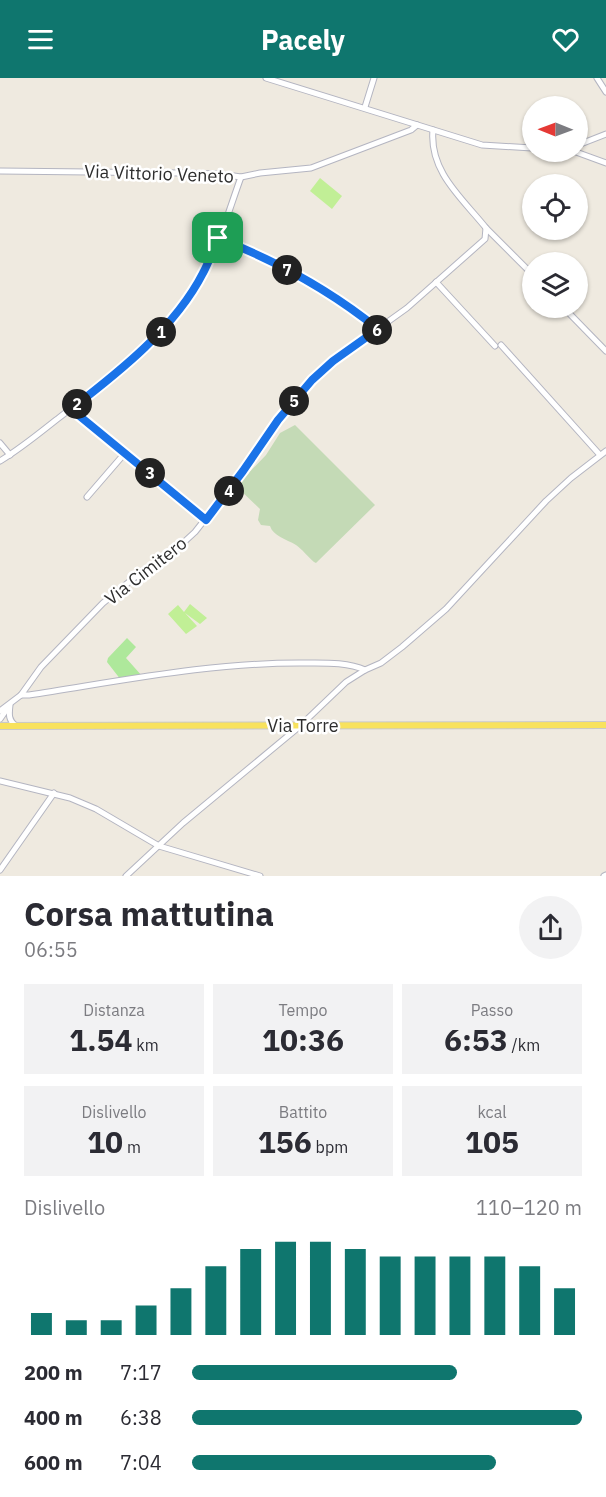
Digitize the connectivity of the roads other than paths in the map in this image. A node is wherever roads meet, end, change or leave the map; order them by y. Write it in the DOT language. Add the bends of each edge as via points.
graph roads {
  1 [pos="266,78"];
  2 [pos="374,78"];
  3 [pos="597,78"];
  4 [pos="606,92"];
  5 [pos="365,107"];
  6 [pos="418,125"];
  7 [pos="433,130"];
  8 [pos="606,134"];
  9 [pos="449,135"];
  10 [pos="588,141"];
  11 [pos="434,146"];
  12 [pos="522,148"];
  13 [pos="588,156"];
  14 [pos="606,163"];
  15 [pos="0,171"];
  16 [pos="241,177"];
  17 [pos="486,228"];
  18 [pos="218,238"];
  19 [pos="522,264"];
  20 [pos="436,282"];
  21 [pos="574,318"];
  22 [pos="378,329"];
  23 [pos="606,351"];
  24 [pos="71,409"];
  25 [pos="0,443"];
  26 [pos="604,452"];
  27 [pos="125,453"];
  28 [pos="10,455"];
  29 [pos="0,461"];
  30 [pos="87,497"];
  31 [pos="206,520"];
  32 [pos="365,670"];
  33 [pos="21,695"];
  34 [pos="10,705"];
  35 [pos="0,711"];
  36 [pos="0,718"];
  37 [pos="606,725"];
  38 [pos="0,726"];
  39 [pos="16,726"];
  40 [pos="300,726"];
  41 [pos="0,781"];
  42 [pos="54,793"];
  43 [pos="159,846"];
  44 [pos="0,870"];
  45 [pos="126,876"];
  46 [pos="260,876"];
  1 -- 5 [label="street"];
  2 -- 5 [label="street"];
  3 -- 4 [label="street"];
  5 -- 6 [label="street"];
  6 -- 7 [label="street"];
  6 -- 11 [label="street"];
  6 -- 16 [label="street, Via Vittorio Veneto" via="311,168"];
  7 -- 9 [label="street"];
  7 -- 11 [label="street"];
  8 -- 10 [label="street"];
  9 -- 11 [label="street" via="439,137"];
  9 -- 12 [label="street" via="482,145"];
  11 -- 17 [label="street" via="450,185"];
  13 -- 14 [label="street"];
  15 -- 16 [label="street, Via Vittorio Veneto"];
  16 -- 18 [label="street"];
  17 -- 19 [label="street"];
  17 -- 20 [label="street, Via Cimitero" via="485,239"];
  18 -- 22 [label="street" via="291,273"];
  18 -- 24 [label="street" via="189,297 166,327"];
  20 -- 22 [label="street, Via Cimitero"];
  20 -- 26 [label="street"];
  21 -- 23 [label="street"];
  22 -- 31 [label="street, Via Cimitero" via="312,380"];
  24 -- 27 [label="street"];
  24 -- 28 [label="street"];
  25 -- 28 [label="street"];
  26 -- 32 [label="street" via="546,501 446,609 381,663"];
  27 -- 30 [label="street"];
  27 -- 31 [label="street"];
  28 -- 29 [label="street"];
  31 -- 33 [label="street, Via Cimitero" via="183,544 103,603 41,668"];
  32 -- 33 [label="street" via="321,663 245,664"];
  32 -- 40 [label="street" via="346,682"];
  33 -- 34 [label="street, Via Cimitero"];
  34 -- 35 [label="street, Via Cimitero"];
  34 -- 36 [label="street, Via Cimitero"];
  34 -- 39 [label="street" via="9,717"];
  37 -- 40 [label="main road, Via Torre"];
  38 -- 39 [label="main road, Via Torre"];
  39 -- 40 [label="main road, Via Torre"];
  40 -- 43 [label="street" via="227,784"];
  41 -- 42 [label="street"];
  42 -- 43 [label="street" via="83,802"];
  42 -- 44 [label="street"];
  43 -- 45 [label="street"];
  43 -- 46 [label="street"];
}
